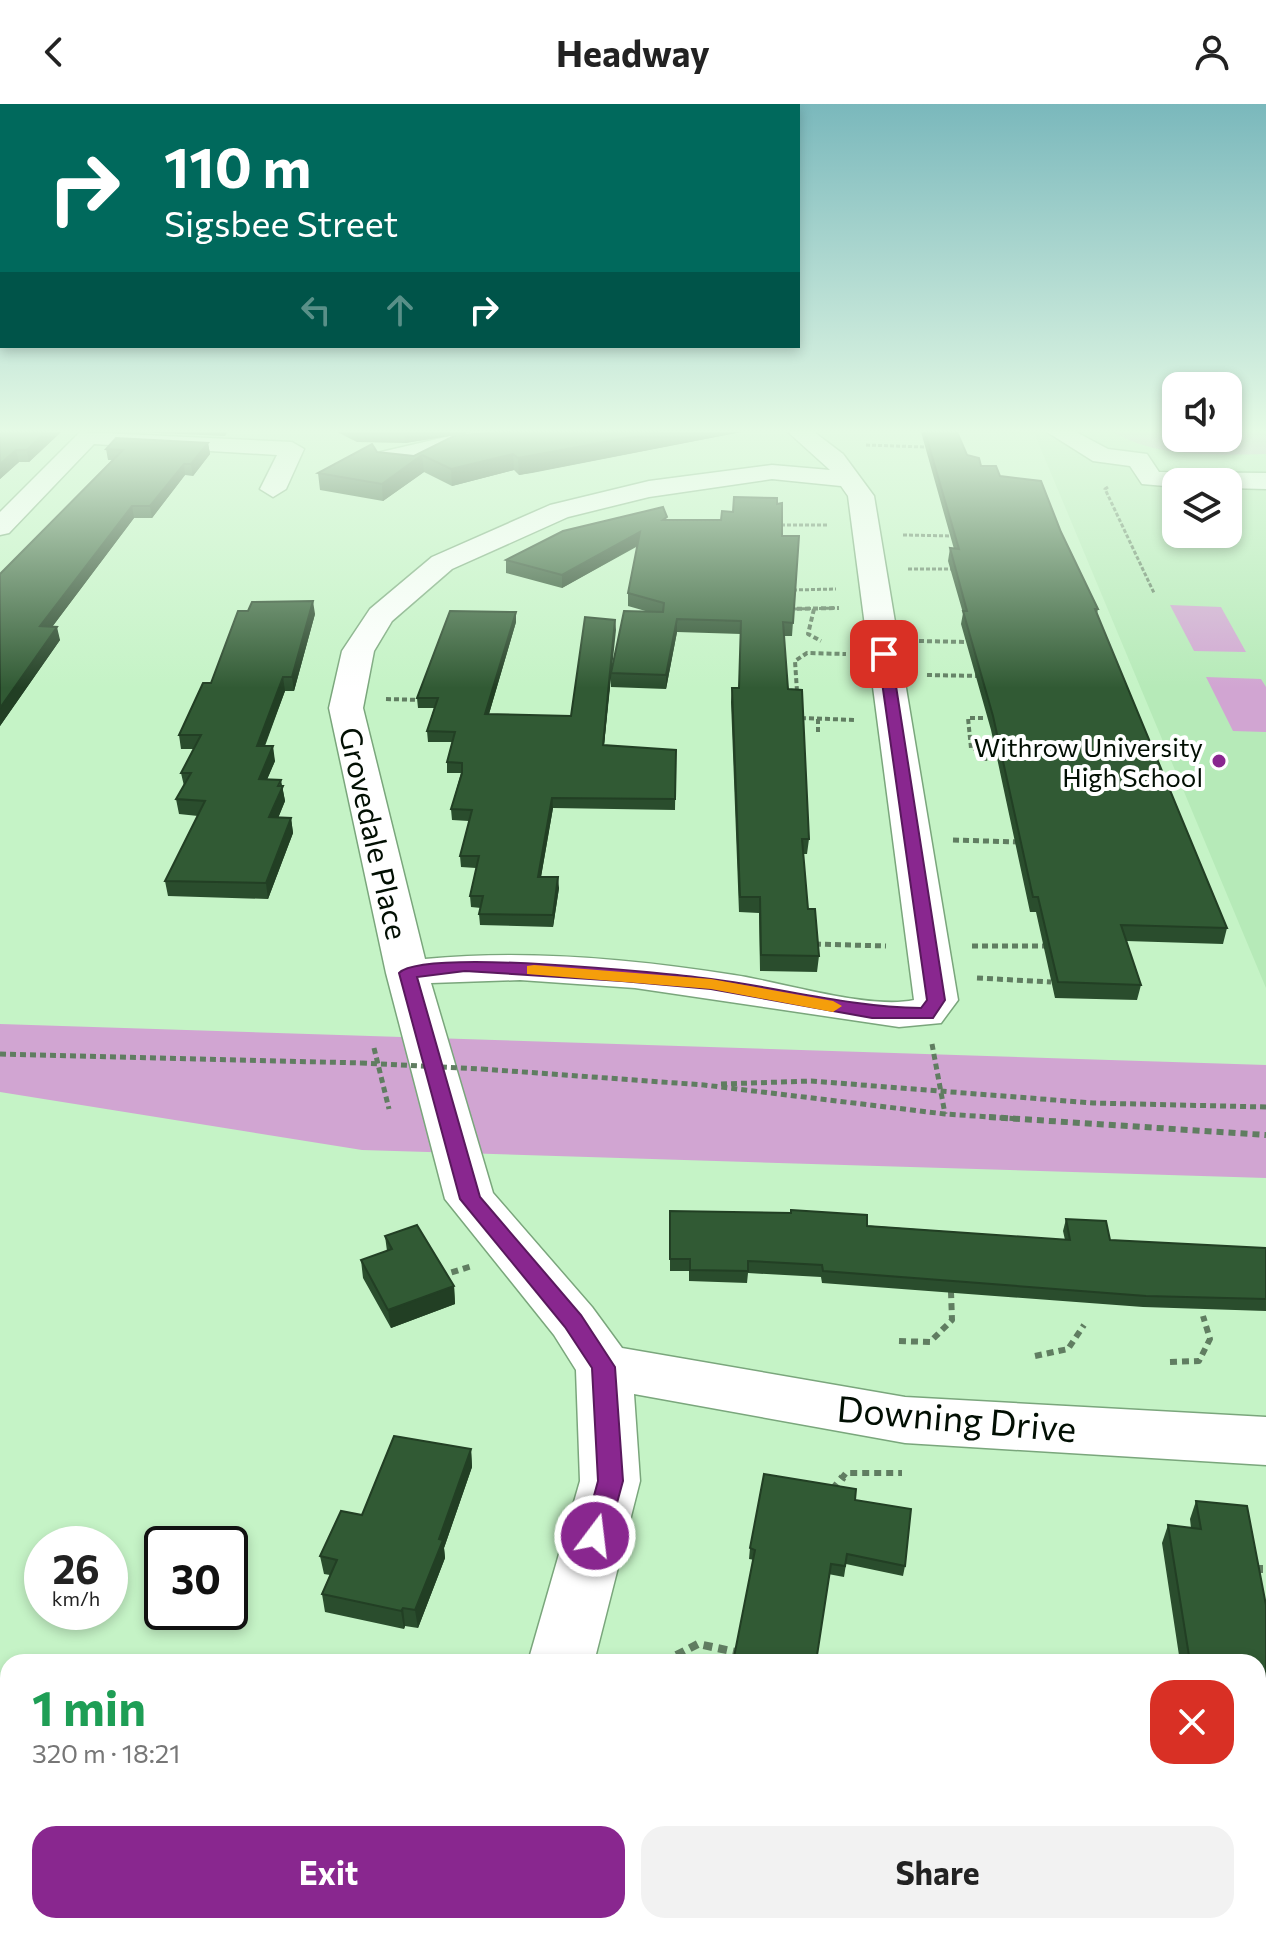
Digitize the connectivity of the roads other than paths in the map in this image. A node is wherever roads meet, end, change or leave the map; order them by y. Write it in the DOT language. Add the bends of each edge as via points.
graph roads {
  1 [pos="545,517"];
  2 [pos="864,517"];
  3 [pos="407,973"];
  4 [pos="604,1367"];
  5 [pos="1266,1441"];
  6 [pos="563,1654"];
  1 -- 3 [label="street, Grovedale Place" via="442,563 373,625 359,649 346,708"];
  2 -- 3 [label="street" via="931,984 872,1013 711,984 622,976 465,965"];
  3 -- 4 [label="street, Grovedale Place" via="470,1199 573,1321"];
  4 -- 5 [label="street, Downing Drive" via="905,1420"];
  4 -- 6 [label="street" via="610,1481"];
}
